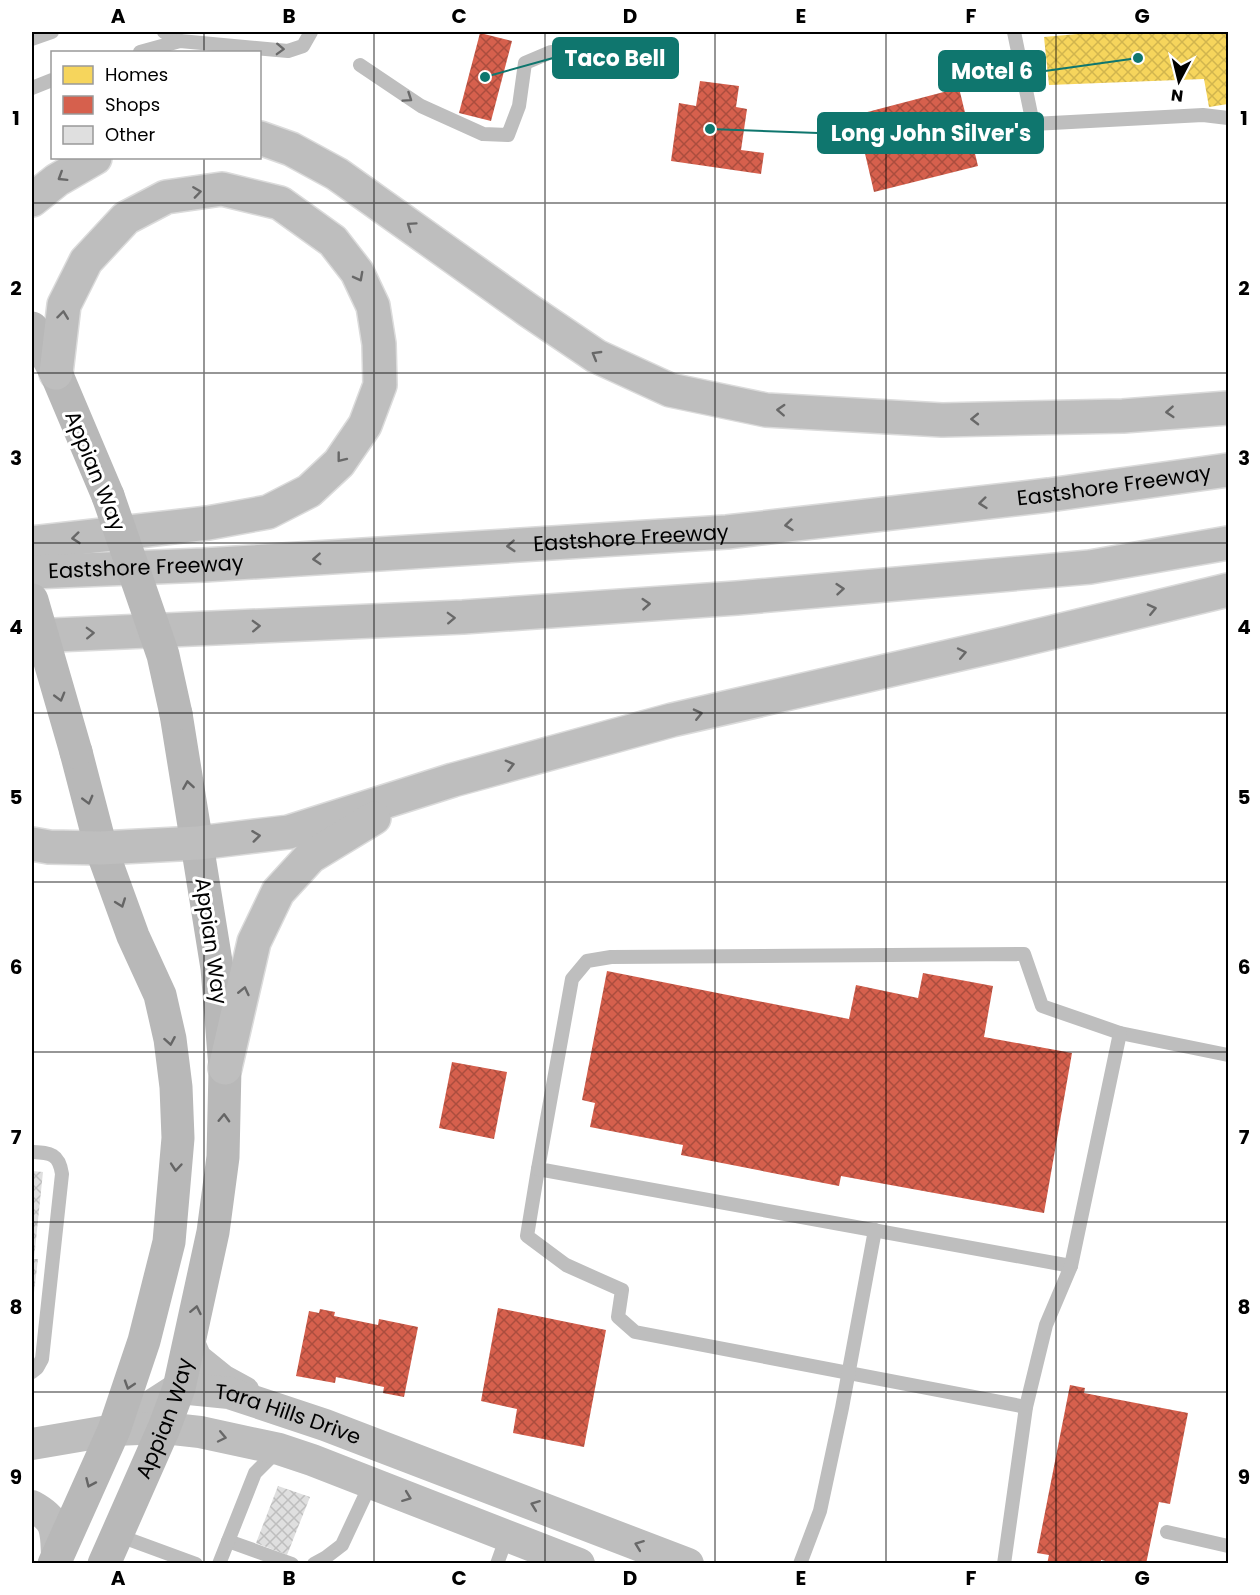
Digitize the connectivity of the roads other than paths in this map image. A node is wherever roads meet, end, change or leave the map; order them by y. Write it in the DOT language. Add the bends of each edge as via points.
graph roads {
  1 [pos="52,32"];
  2 [pos="164,32"];
  3 [pos="310,32"];
  4 [pos="1014,32"];
  5 [pos="32,39"];
  6 [pos="180,41"];
  7 [pos="144,51"];
  8 [pos="587,55"];
  9 [pos="360,64"];
  10 [pos="51,80"];
  11 [pos="32,88"];
  12 [pos="1228,118"];
  13 [pos="261,138"];
  14 [pos="93,159"];
  15 [pos="32,200"];
  16 [pos="32,328"];
  17 [pos="56,374"];
  18 [pos="1228,408"];
  19 [pos="1228,470"];
  20 [pos="32,543"];
  21 [pos="1228,543"];
  22 [pos="32,572"];
  23 [pos="1228,590"];
  24 [pos="32,600"];
  25 [pos="32,636"];
  26 [pos="453,780"];
  27 [pos="198,843"];
  28 [pos="32,844"];
  29 [pos="101,848"];
  30 [pos="1120,1033"];
  31 [pos="1228,1055"];
  32 [pos="225,1068"];
  33 [pos="32,1152"];
  34 [pos="538,1169"];
  35 [pos="875,1230"];
  36 [pos="1071,1266"];
  37 [pos="189,1342"];
  38 [pos="32,1372"];
  39 [pos="848,1373"];
  40 [pos="178,1388"];
  41 [pos="268,1406"];
  42 [pos="1026,1407"];
  43 [pos="164,1428"];
  44 [pos="114,1430"];
  45 [pos="32,1444"];
  46 [pos="279,1449"];
  47 [pos="371,1483"];
  48 [pos="32,1506"];
  49 [pos="1167,1532"];
  50 [pos="228,1541"];
  51 [pos="1228,1546"];
  52 [pos="110,1549"];
  53 [pos="502,1550"];
  54 [pos="56,1561"];
  55 [pos="196,1563"];
  56 [pos="219,1563"];
  57 [pos="292,1563"];
  58 [pos="314,1563"];
  59 [pos="579,1563"];
  60 [pos="688,1563"];
  61 [pos="800,1563"];
  62 [pos="1004,1563"];
  1 -- 5 [label="lane"];
  2 -- 6 [label="lane"];
  6 -- 3 [label="lane, one-way" via="288,51 303,46"];
  4 -- 12 [label="lane" via="1033,124 1203,115"];
  6 -- 7 [label="lane"];
  9 -- 8 [label="lane, one-way" via="421,106 483,134 508,135 519,106 525,63 551,52"];
  10 -- 11 [label="lane"];
  18 -- 13 [label="highway, one-way" via="1123,416 942,420 766,410 670,390 596,356 337,174 291,149"];
  14 -- 15 [label="highway, one-way"];
  16 -- 17 [label="main road, Appian Way"];
  17 -- 20 [label="highway, one-way" via="64,305 86,261 126,218 166,197 222,189 280,203 333,241 357,272 373,306 379,344 380,385 366,425 339,463 309,490 268,512 208,523"];
  27 -- 17 [label="main road, Appian Way, one-way, bridge" via="177,714 163,656 108,496"];
  19 -- 22 [label="highway, Eastshore Freeway, one-way" via="727,532 204,566"];
  25 -- 21 [label="highway, one-way" via="463,617 749,597 1090,567"];
  26 -- 23 [label="highway, one-way" via="672,720"];
  24 -- 29 [label="main road, Appian Way, one-way, bridge"];
  27 -- 26 [label="highway, one-way" via="289,832"];
  32 -- 26 [label="highway, one-way" via="254,942 278,892 310,857 384,813"];
  27 -- 29 [label="highway"];
  27 -- 32 [label="main road, Appian Way" via="217,968"];
  28 -- 29 [label="highway"];
  29 -- 44 [label="main road, Appian Way, one-way" via="133,936 160,995 170,1039 178,1138 169,1242 144,1341"];
  30 -- 31 [label="lane"];
  30 -- 34 [label="lane" via="1042,1006 1024,954 611,957 587,961 572,979"];
  30 -- 36 [label="lane"];
  37 -- 32 [label="main road, Appian Way, one-way" via="214,1221 222,1157"];
  33 -- 38 [label="lane" via="55,1156 62,1174 42,1359"];
  34 -- 35 [label="lane"];
  34 -- 39 [label="lane" via="527,1236 566,1265 622,1290 618,1317 635,1332"];
  35 -- 36 [label="lane"];
  35 -- 39 [label="lane"];
  36 -- 42 [label="lane" via="1046,1325"];
  37 -- 40 [label="main road, Appian Way"];
  37 -- 41 [label="street" via="196,1359 222,1380"];
  39 -- 42 [label="lane"];
  39 -- 61 [label="lane" via="820,1511"];
  40 -- 41 [label="street, Tara Hills Drive" via="229,1393"];
  40 -- 43 [label="main road, Appian Way"];
  40 -- 44 [label="street"];
  60 -- 41 [label="street, Tara Hills Drive, one-way"];
  42 -- 62 [label="lane"];
  43 -- 44 [label="street, Tara Hills Drive"];
  43 -- 46 [label="street, Tara Hills Drive, one-way"];
  43 -- 52 [label="main road, Appian Way"];
  44 -- 45 [label="street, Tara Hills Drive"];
  44 -- 54 [label="main road, Appian Way, one-way"];
  46 -- 47 [label="street, Tara Hills Drive"];
  46 -- 50 [label="lane" via="255,1473"];
  47 -- 53 [label="street, Tara Hills Drive, one-way"];
  47 -- 58 [label="lane" via="342,1545"];
  48 -- 54 [label="street" via="47,1515 56,1533"];
  49 -- 51 [label="lane"];
  50 -- 56 [label="lane"];
  50 -- 57 [label="lane"];
  52 -- 55 [label="lane"];
  53 -- 59 [label="street, Tara Hills Drive"];
}
